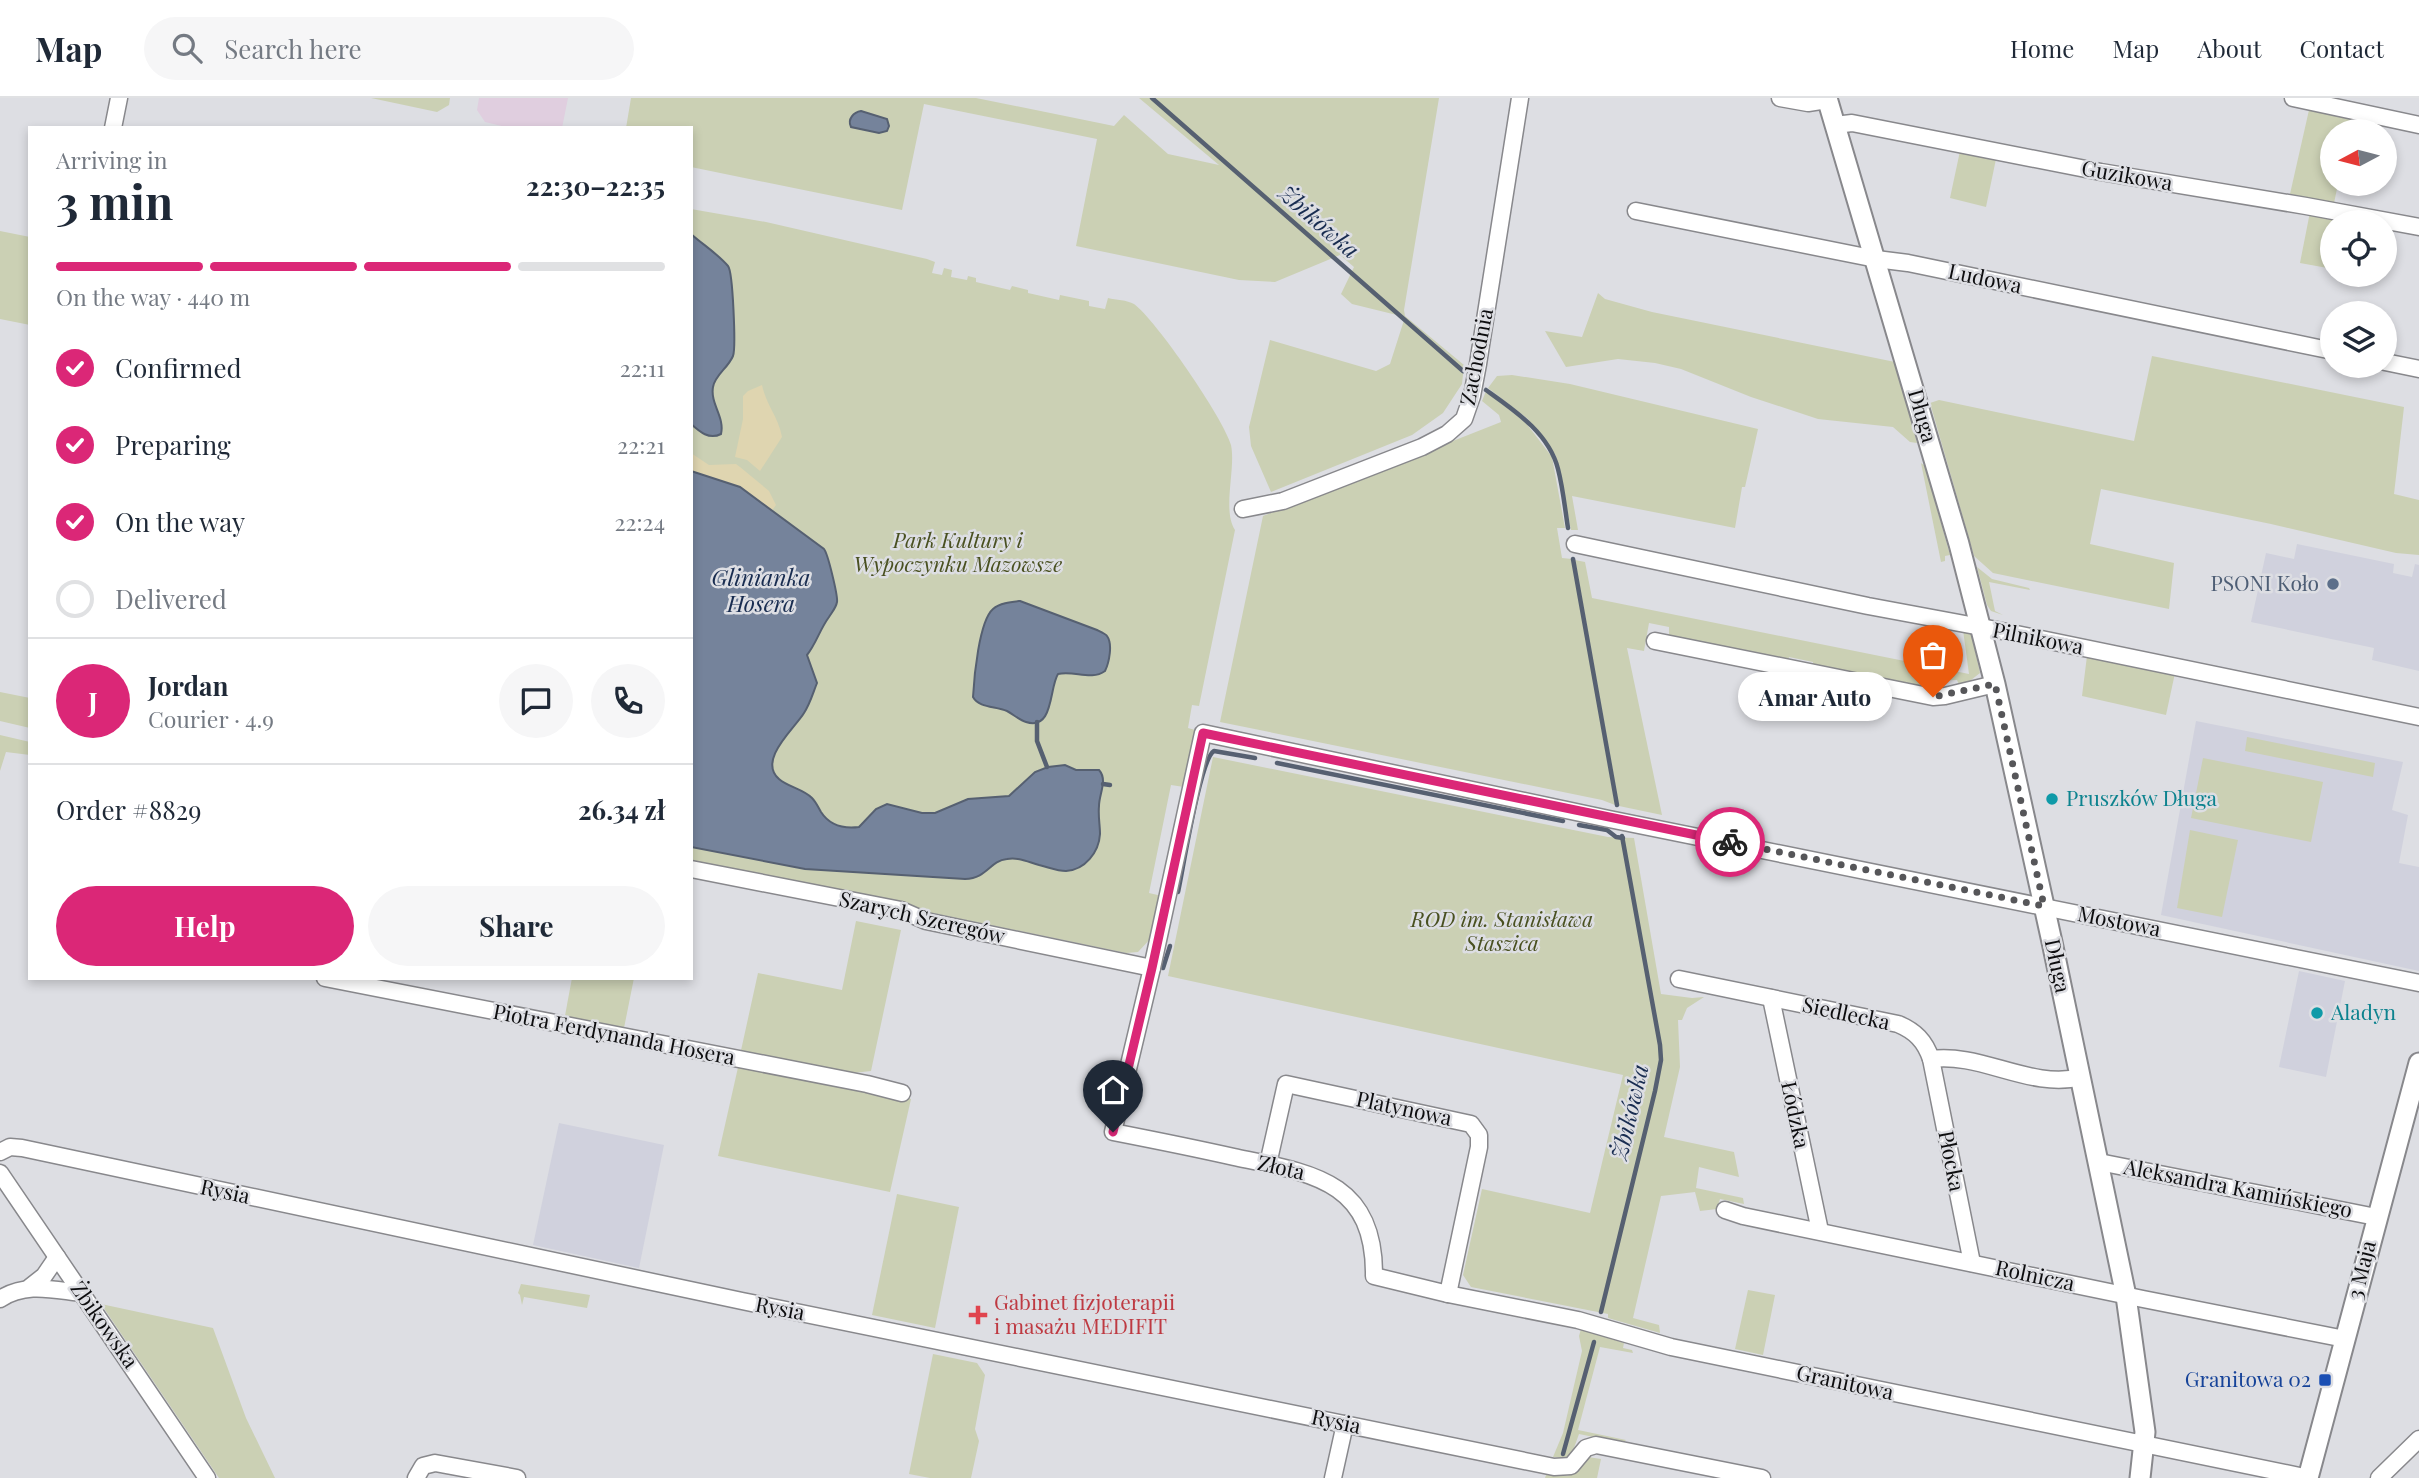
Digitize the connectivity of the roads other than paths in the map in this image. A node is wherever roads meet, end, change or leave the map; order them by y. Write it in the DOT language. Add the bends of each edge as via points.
graph roads {
  1 [pos="119,98"];
  2 [pos="1520,98"];
  3 [pos="1780,98"];
  4 [pos="2293,98"];
  5 [pos="1827,99"];
  6 [pos="1835,125"];
  7 [pos="2419,125"];
  8 [pos="113,126"];
  9 [pos="1636,211"];
  10 [pos="2419,227"];
  11 [pos="1876,259"];
  12 [pos="2320,348"];
  13 [pos="2397,364"];
  14 [pos="2419,369"];
  15 [pos="1243,509"];
  16 [pos="1575,544"];
  17 [pos="1981,628"];
  18 [pos="1655,641"];
  19 [pos="1995,684"];
  20 [pos="2419,717"];
  21 [pos="693,869"];
  22 [pos="2044,906"];
  23 [pos="1152,968"];
  24 [pos="1679,979"];
  25 [pos="335,980"];
  26 [pos="2419,983"];
  27 [pos="1771,998"];
  28 [pos="1931,1059"];
  29 [pos="2419,1063"];
  30 [pos="2081,1077"];
  31 [pos="902,1093"];
  32 [pos="0,1152"];
  33 [pos="2099,1162"];
  34 [pos="1268,1164"];
  35 [pos="0,1173"];
  36 [pos="1725,1210"];
  37 [pos="2376,1217"];
  38 [pos="1820,1231"];
  39 [pos="57,1257"];
  40 [pos="1972,1263"];
  41 [pos="1385,1279"];
  42 [pos="30,1287"];
  43 [pos="82,1293"];
  44 [pos="1448,1294"];
  45 [pos="2126,1296"];
  46 [pos="0,1299"];
  47 [pos="2345,1339"];
  48 [pos="1345,1424"];
  49 [pos="2419,1439"];
  50 [pos="2144,1446"];
  51 [pos="419,1472"];
  52 [pos="208,1478"];
  53 [pos="517,1478"];
  54 [pos="1333,1478"];
  55 [pos="1762,1478"];
  56 [pos="2140,1478"];
  57 [pos="2308,1478"];
  58 [pos="2379,1478"];
  1 -- 8 [label="street"];
  2 -- 15 [label="street, Zachodnia" via="1478,364 1464,419 1422,447 1283,501"];
  3 -- 5 [label="street" via="1808,103"];
  4 -- 7 [label="street"];
  5 -- 6 [label="street, Długa"];
  6 -- 10 [label="street, Guzikowa" via="1852,123"];
  6 -- 11 [label="street, Długa"];
  9 -- 11 [label="street, Ludowa"];
  11 -- 12 [label="street, Ludowa"];
  11 -- 17 [label="street, Długa"];
  13 -- 14 [label="street"];
  16 -- 17 [label="street, Pilnikowa"];
  17 -- 19 [label="street, Długa"];
  17 -- 20 [label="street, Pilnikowa"];
  18 -- 19 [label="street" via="1933,697"];
  19 -- 22 [label="street, Długa"];
  21 -- 23 [label="street, Szarych Szeregów" via="901,910 926,921"];
  22 -- 23 [label="street, Mostowa" via="1203,733"];
  22 -- 26 [label="street, Mostowa"];
  22 -- 30 [label="street, Długa"];
  23 -- 34 [label="street, Złota" via="1113,1132"];
  24 -- 27 [label="street, Siedlecka"];
  25 -- 31 [label="street, Piotra Ferdynanda Hosera"];
  27 -- 28 [label="street, Siedlecka" via="1904,1027 1919,1037"];
  27 -- 38 [label="street, Łódzka"];
  28 -- 30 [label="street" via="1950,1058 2054,1080"];
  28 -- 40 [label="street, Płocka"];
  29 -- 37 [label="street, 3 Maja"];
  30 -- 33 [label="street, Długa"];
  32 -- 48 [label="street, Rysia" via="22,1148 728,1299"];
  33 -- 37 [label="street, Aleksandra Kamińskiego"];
  33 -- 45 [label="street, Długa"];
  34 -- 41 [label="street, Złota" via="1316,1176 1337,1188 1355,1206 1370,1234 1374,1276"];
  34 -- 44 [label="street, Platynowa" via="1286,1084 1471,1124 1479,1135 1479,1147"];
  35 -- 39 [label="street, Żbikowska"];
  36 -- 38 [label="street, Rolnicza"];
  37 -- 47 [label="street, 3 Maja"];
  38 -- 40 [label="street, Rolnicza"];
  39 -- 42 [label="street"];
  39 -- 43 [label="street, Żbikowska"];
  40 -- 45 [label="street, Rolnicza"];
  41 -- 44 [label="street, Granitowa"];
  42 -- 43 [label="street"];
  42 -- 46 [label="street"];
  43 -- 52 [label="street, Żbikowska"];
  44 -- 50 [label="street, Granitowa" via="1578,1320 1657,1344"];
  45 -- 47 [label="street, Rolnicza"];
  45 -- 50 [label="street, Długa"];
  47 -- 57 [label="street, 3 Maja"];
  48 -- 54 [label="street"];
  48 -- 55 [label="street, Rysia" via="1563,1468 1596,1445"];
  49 -- 58 [label="street"];
  50 -- 56 [label="street, Długa"];
  50 -- 57 [label="street, Granitowa"];
  51 -- 53 [label="street" via="443,1463"];
}
